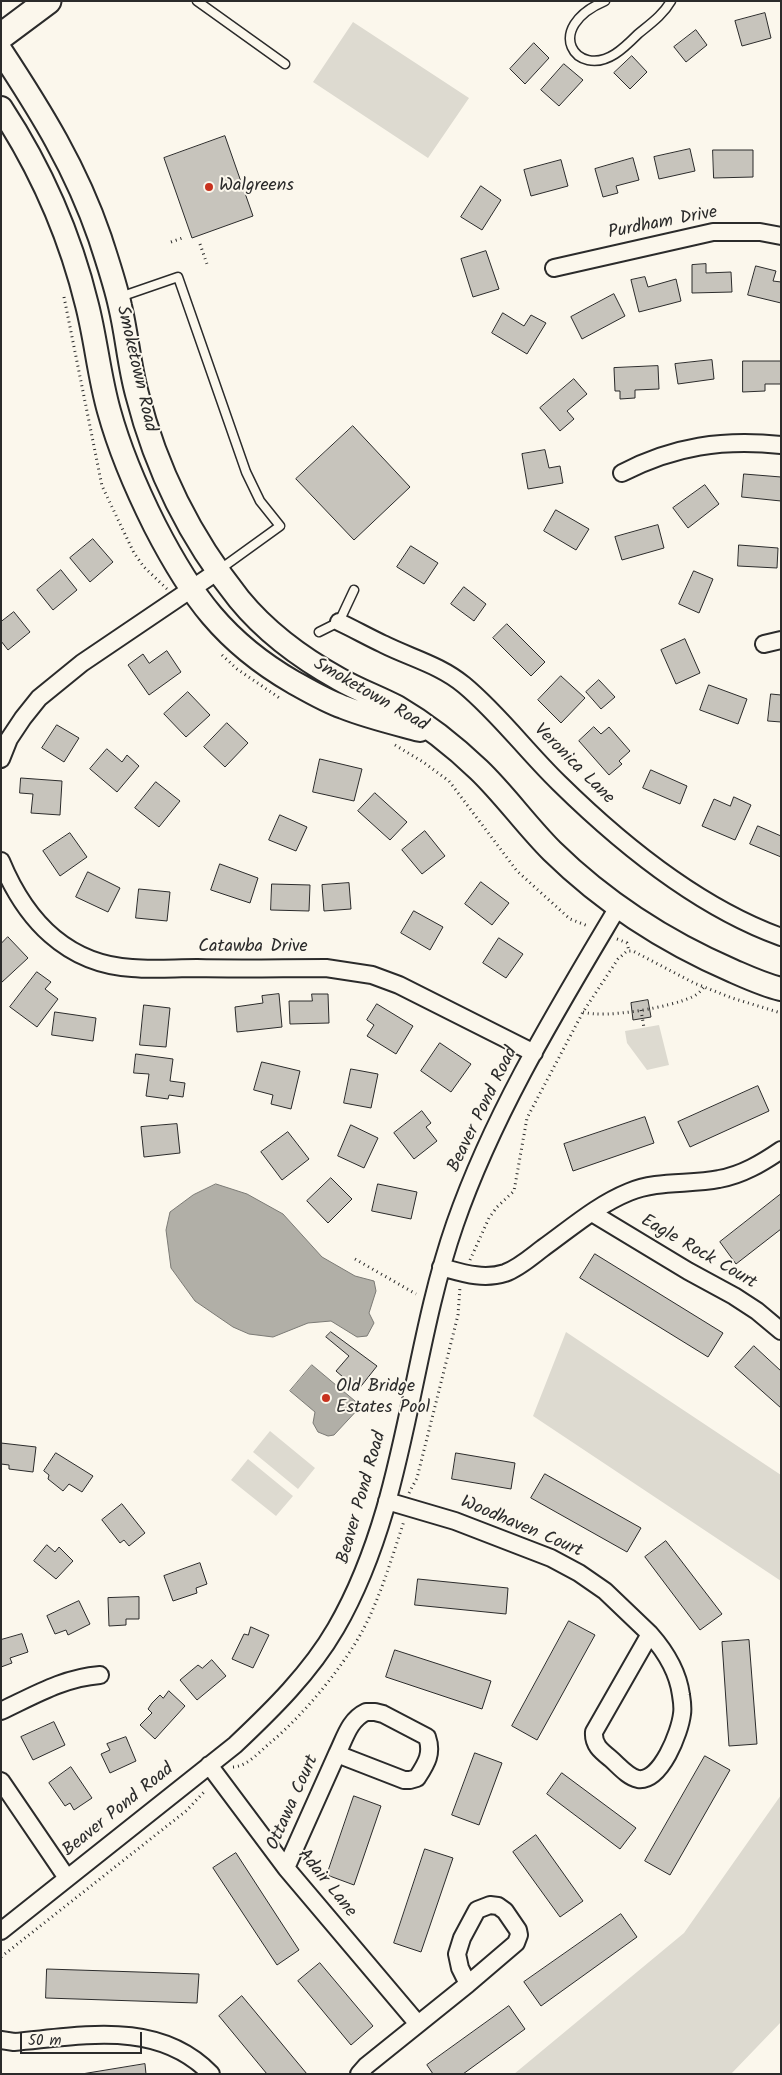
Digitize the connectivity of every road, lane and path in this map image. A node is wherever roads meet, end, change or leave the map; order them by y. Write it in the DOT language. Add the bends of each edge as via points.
graph roads {
  1 [pos="48,1"];
  2 [pos="197,1"];
  3 [pos="605,1"];
  4 [pos="671,1"];
  5 [pos="1,36"];
  6 [pos="1,51"];
  7 [pos="285,64"];
  8 [pos="1,108"];
  9 [pos="781,236"];
  10 [pos="185,237"];
  11 [pos="170,242"];
  12 [pos="200,244"];
  13 [pos="208,267"];
  14 [pos="554,268"];
  15 [pos="62,288"];
  16 [pos="118,298"];
  17 [pos="781,445"];
  18 [pos="622,473"];
  19 [pos="218,571"];
  20 [pos="159,582"];
  21 [pos="190,589"];
  22 [pos="354,590"];
  23 [pos="339,622"];
  24 [pos="319,632"];
  25 [pos="781,640"];
  26 [pos="764,644"];
  27 [pos="218,651"];
  28 [pos="286,702"];
  29 [pos="438,736"];
  30 [pos="393,744"];
  31 [pos="1,759"];
  32 [pos="1,861"];
  33 [pos="618,907"];
  34 [pos="585,925"];
  35 [pos="781,937"];
  36 [pos="628,944"];
  37 [pos="629,951"];
  38 [pos="704,987"];
  39 [pos="781,989"];
  40 [pos="641,1010"];
  41 [pos="583,1012"];
  42 [pos="781,1013"];
  43 [pos="644,1028"];
  44 [pos="534,1054"];
  45 [pos="781,1150"];
  46 [pos="592,1213"];
  47 [pos="471,1258"];
  48 [pos="355,1259"];
  49 [pos="441,1267"];
  50 [pos="460,1287"];
  51 [pos="416,1294"];
  52 [pos="781,1331"];
  53 [pos="410,1489"];
  54 [pos="387,1501"];
  55 [pos="650,1634"];
  56 [pos="100,1675"];
  57 [pos="1,1710"];
  58 [pos="337,1754"];
  59 [pos="209,1765"];
  60 [pos="1,1781"];
  61 [pos="206,1789"];
  62 [pos="286,1868"];
  63 [pos="66,1878"];
  64 [pos="1,1931"];
  65 [pos="1,1957"];
  66 [pos="468,1984"];
  67 [pos="418,2024"];
  68 [pos="1,2040"];
  69 [pos="211,2074"];
  70 [pos="359,2074"];
  1 -- 5 [label="main road"];
  2 -- 7 [label="lane"];
  3 -- 4 [label="lane" via="587,11 569,32 569,42 580,57 590,60 614,55 665,11"];
  6 -- 16 [label="main road, Smoketown Road" via="68,159 100,237"];
  8 -- 21 [label="main road, Smoketown Road" via="39,172 59,216 88,307 109,411 123,454 148,512"];
  9 -- 14 [label="street, Purdham Drive" via="760,232 713,232"];
  10 -- 11 [label="path"];
  12 -- 13 [label="path"];
  15 -- 20 [label="path" via="102,486 134,553"];
  16 -- 19 [label="main road, Smoketown Road" via="136,392 150,438 183,515"];
  16 -- 19 [label="lane" via="178,277 246,472 260,501 280,526"];
  17 -- 18 [label="street" via="734,443 699,446 672,451"];
  19 -- 21 [label="street"];
  19 -- 29 [label="main road, Smoketown Road" via="242,602 274,634 308,660 397,708"];
  21 -- 29 [label="main road, Smoketown Road" via="227,634 277,672 342,707"];
  21 -- 31 [label="street" via="82,663 39,698 9,739"];
  22 -- 23 [label="lane"];
  23 -- 24 [label="lane"];
  23 -- 35 [label="street, Veronica Lane" via="436,667 462,683 485,703 558,782 613,832 697,895 731,915"];
  25 -- 26 [label="street"];
  27 -- 28 [label="path" via="236,669"];
  29 -- 33 [label="main road, Smoketown Road" via="468,759 552,850"];
  30 -- 34 [label="path" via="449,781 517,871 570,919"];
  32 -- 44 [label="street, Catawba Drive" via="10,884 40,925 74,951 96,960 132,968 350,970 399,985"];
  33 -- 39 [label="main road, Smoketown Road" via="710,961"];
  33 -- 44 [label="street, Beaver Pond Road"];
  36 -- 37 [label="path"];
  37 -- 38 [label="path"];
  37 -- 41 [label="path" via="618,959"];
  38 -- 40 [label="path" via="690,998"];
  38 -- 42 [label="path"];
  40 -- 41 [label="path" via="605,1015"];
  40 -- 43 [label="path"];
  41 -- 47 [label="path" via="527,1118 514,1190 489,1218"];
  44 -- 49 [label="street, Beaver Pond Road" via="486,1147"];
  45 -- 46 [label="street" via="742,1172 720,1179 632,1190"];
  46 -- 49 [label="street" via="504,1273 476,1276"];
  46 -- 52 [label="street, Eagle Rock Court" via="734,1296"];
  48 -- 51 [label="path"];
  49 -- 54 [label="street, Beaver Pond Road"];
  50 -- 53 [label="path" via="460,1302 417,1478"];
  54 -- 55 [label="street, Woodhaven Court" via="455,1521 551,1558 605,1591"];
  54 -- 59 [label="street, Beaver Pond Road" via="359,1582 320,1653 268,1714"];
  55 -- 55 [label="street, Woodhaven Court" via="594,1732 593,1740 631,1776 640,1779 655,1774 668,1753 682,1713 681,1692 674,1669 662,1647"];
  56 -- 57 [label="street" via="66,1681"];
  58 -- 58 [label="street, Ottawa Court" via="352,1722 366,1712 375,1712 427,1737 430,1745 427,1761 417,1778 410,1780"];
  58 -- 62 [label="street, Ottawa Court"];
  59 -- 62 [label="street, Adair Lane"];
  59 -- 63 [label="street, Beaver Pond Road"];
  60 -- 63 [label="street"];
  61 -- 65 [label="path" via="186,1811"];
  62 -- 67 [label="street, Adair Lane"];
  63 -- 64 [label="street, Beaver Pond Road"];
  66 -- 66 [label="street" via="516,1943 518,1930 506,1911 498,1906 477,1910 462,1938 456,1954"];
  66 -- 67 [label="street"];
  67 -- 70 [label="street"];
  68 -- 69 [label="street" via="14,2042 128,2034 178,2050"];
}
